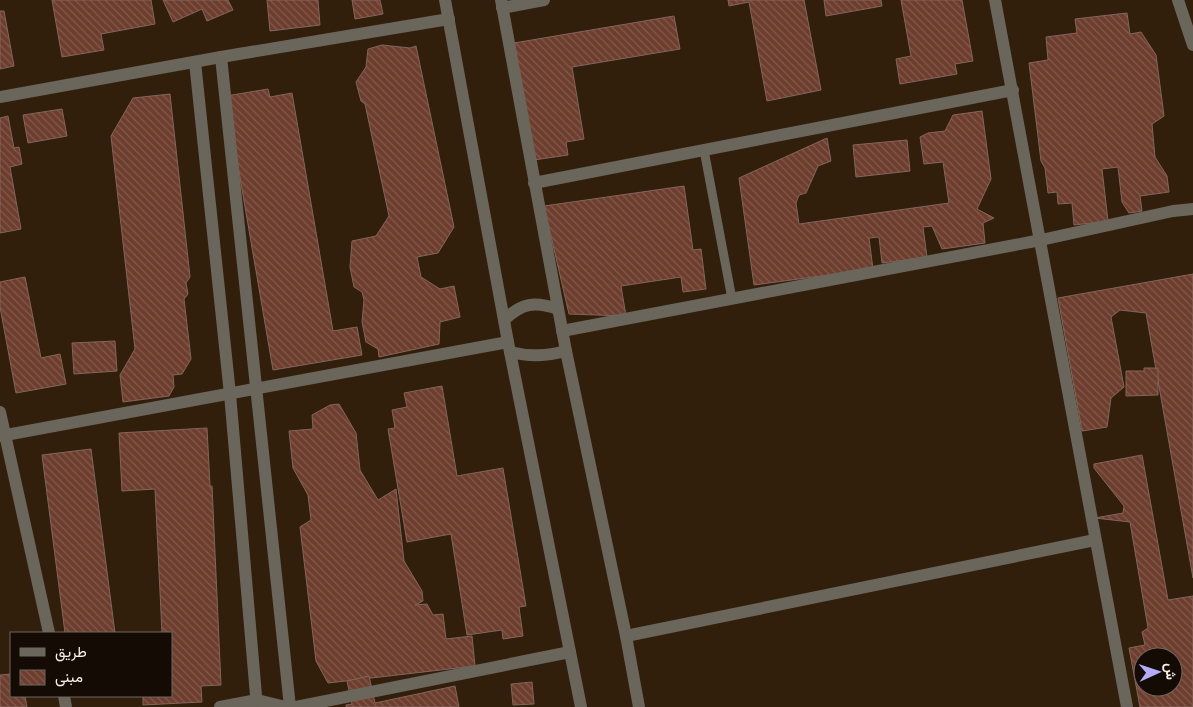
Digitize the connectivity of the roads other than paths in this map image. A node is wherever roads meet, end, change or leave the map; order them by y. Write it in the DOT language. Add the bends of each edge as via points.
graph roads {
  1 [pos="445,0"];
  2 [pos="544,0"];
  3 [pos="995,0"];
  4 [pos="1178,0"];
  5 [pos="501,4"];
  6 [pos="448,19"];
  7 [pos="1193,46"];
  8 [pos="221,57"];
  9 [pos="195,62"];
  10 [pos="1013,90"];
  11 [pos="0,97"];
  12 [pos="704,150"];
  13 [pos="534,183"];
  14 [pos="1193,209"];
  15 [pos="1041,240"];
  16 [pos="732,299"];
  17 [pos="558,309"];
  18 [pos="504,320"];
  19 [pos="562,331"];
  20 [pos="509,347"];
  21 [pos="566,351"];
  22 [pos="257,389"];
  23 [pos="230,394"];
  24 [pos="0,412"];
  25 [pos="2,436"];
  26 [pos="1095,540"];
  27 [pos="49,632"];
  28 [pos="626,636"];
  29 [pos="570,652"];
  30 [pos="257,704"];
  31 [pos="220,707"];
  32 [pos="286,707"];
  33 [pos="290,707"];
  34 [pos="296,707"];
  35 [pos="581,707"];
  36 [pos="639,707"];
  37 [pos="1127,707"];
  1 -- 6 [label="street"];
  2 -- 5 [label="street"];
  3 -- 10 [label="street"];
  4 -- 7 [label="street"];
  5 -- 13 [label="street"];
  6 -- 8 [label="street"];
  6 -- 18 [label="street"];
  8 -- 9 [label="street"];
  8 -- 22 [label="street"];
  9 -- 11 [label="street"];
  9 -- 23 [label="street"];
  10 -- 12 [label="street"];
  10 -- 15 [label="street"];
  12 -- 13 [label="street"];
  12 -- 16 [label="lane"];
  13 -- 17 [label="street"];
  14 -- 15 [label="street"];
  15 -- 16 [label="street"];
  15 -- 26 [label="street"];
  16 -- 19 [label="street"];
  17 -- 18 [label="street" via="544,304 529,304"];
  17 -- 19 [label="street"];
  18 -- 20 [label="street"];
  19 -- 21 [label="street"];
  20 -- 21 [label="street" via="524,355 538,356"];
  20 -- 22 [label="street"];
  20 -- 29 [label="street"];
  21 -- 28 [label="street"];
  22 -- 23 [label="street"];
  22 -- 33 [label="street"];
  23 -- 25 [label="street"];
  23 -- 30 [label="street"];
  24 -- 25 [label="street"];
  25 -- 27 [label="street"];
  26 -- 28 [label="street"];
  26 -- 37 [label="street"];
  28 -- 36 [label="street"];
  29 -- 34 [label="street"];
  29 -- 35 [label="street"];
  30 -- 31 [label="street"];
  30 -- 32 [label="street"];
}
